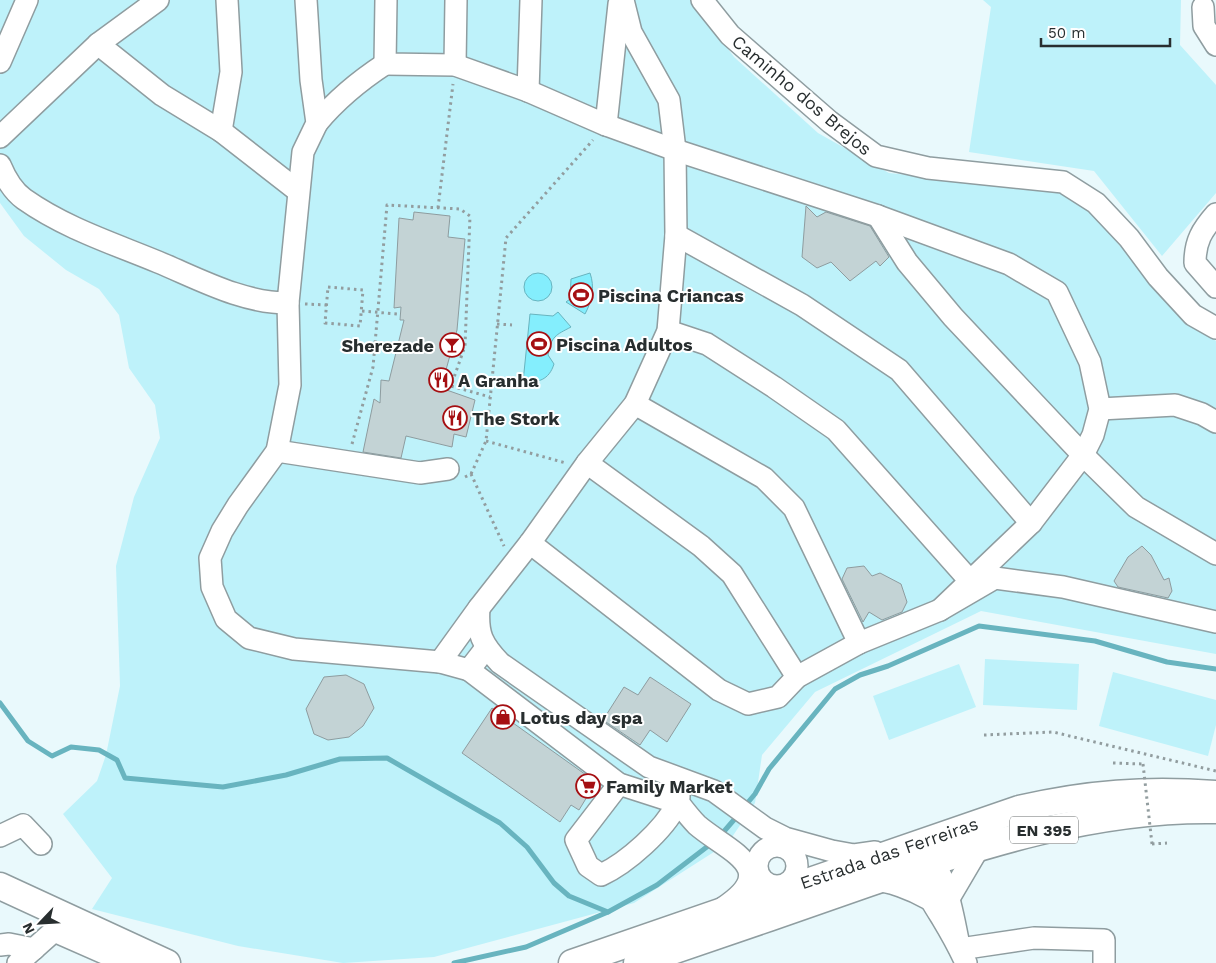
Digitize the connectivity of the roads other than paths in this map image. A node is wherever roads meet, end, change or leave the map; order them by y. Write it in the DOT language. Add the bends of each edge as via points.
graph roads {
  1 [pos="27,0"];
  2 [pos="158,0"];
  3 [pos="227,0"];
  4 [pos="306,0"];
  5 [pos="386,0"];
  6 [pos="456,0"];
  7 [pos="531,0"];
  8 [pos="619,0"];
  9 [pos="623,0"];
  10 [pos="702,0"];
  11 [pos="1203,7"];
  12 [pos="98,44"];
  13 [pos="1216,45"];
  14 [pos="0,62"];
  15 [pos="385,64"];
  16 [pos="455,66"];
  17 [pos="528,91"];
  18 [pos="317,123"];
  19 [pos="606,125"];
  20 [pos="221,130"];
  21 [pos="0,137"];
  22 [pos="675,150"];
  23 [pos="0,165"];
  24 [pos="298,191"];
  25 [pos="1216,214"];
  26 [pos="878,216"];
  27 [pos="676,236"];
  28 [pos="1216,287"];
  29 [pos="288,303"];
  30 [pos="1216,328"];
  31 [pos="668,331"];
  32 [pos="635,404"];
  33 [pos="1100,409"];
  34 [pos="1216,422"];
  35 [pos="277,451"];
  36 [pos="1083,455"];
  37 [pos="585,465"];
  38 [pos="453,474"];
  39 [pos="1031,523"];
  40 [pos="530,543"];
  41 [pos="1216,554"];
  42 [pos="995,578"];
  43 [pos="971,582"];
  44 [pos="479,608"];
  45 [pos="940,610"];
  46 [pos="1216,622"];
  47 [pos="859,643"];
  48 [pos="486,648"];
  49 [pos="440,662"];
  50 [pos="469,670"];
  51 [pos="796,677"];
  52 [pos="649,767"];
  53 [pos="680,778"];
  54 [pos="620,784"];
  55 [pos="1216,794"];
  56 [pos="1082,796"];
  57 [pos="678,803"];
  58 [pos="1216,810"];
  59 [pos="0,836"];
  60 [pos="41,844"];
  61 [pos="777,845"];
  62 [pos="809,845"];
  63 [pos="978,849"];
  64 [pos="895,850"];
  65 [pos="931,862"];
  66 [pos="777,879"];
  67 [pos="878,880"];
  68 [pos="0,886"];
  69 [pos="939,900"];
  70 [pos="707,917"];
  71 [pos="59,924"];
  72 [pos="0,945"];
  73 [pos="34,949"];
  74 [pos="963,956"];
  75 [pos="650,962"];
  76 [pos="18,963"];
  77 [pos="127,963"];
  78 [pos="166,963"];
  79 [pos="556,963"];
  80 [pos="572,963"];
  81 [pos="1104,963"];
  1 -- 14 [label="street"];
  2 -- 12 [label="street"];
  3 -- 20 [label="street" via="231,72"];
  4 -- 18 [label="street"];
  5 -- 15 [label="street"];
  6 -- 16 [label="street"];
  7 -- 17 [label="street"];
  8 -- 19 [label="street"];
  9 -- 22 [label="street" via="631,32 669,100"];
  10 -- 30 [label="street, Caminho dos Brejos" via="730,35 830,122 876,156 928,168 1063,182 1096,203 1193,315"];
  11 -- 13 [label="street" via="1204,26"];
  12 -- 20 [label="street" via="162,95"];
  12 -- 21 [label="street"];
  15 -- 16 [label="street"];
  15 -- 18 [label="street" via="336,101"];
  16 -- 17 [label="street"];
  17 -- 19 [label="street"];
  18 -- 24 [label="street" via="303,152"];
  19 -- 22 [label="street"];
  20 -- 24 [label="street"];
  22 -- 26 [label="street"];
  22 -- 27 [label="street"];
  23 -- 29 [label="street" via="22,198 96,239 231,292 266,303"];
  24 -- 29 [label="street"];
  25 -- 28 [label="street" via="1201,232 1195,248 1195,263"];
  26 -- 33 [label="street" via="1009,264 1057,292 1090,362"];
  26 -- 36 [label="street" via="907,262 953,317"];
  27 -- 31 [label="street"];
  27 -- 39 [label="street" via="802,305 899,370"];
  29 -- 35 [label="street" via="290,385"];
  31 -- 32 [label="street"];
  31 -- 43 [label="street" via="707,344 836,430"];
  32 -- 37 [label="street"];
  32 -- 47 [label="street" via="764,478 794,508"];
  33 -- 34 [label="street" via="1175,405"];
  33 -- 36 [label="street" via="1094,435"];
  35 -- 38 [label="street" via="420,473"];
  35 -- 49 [label="street" via="238,505 210,558 212,587 226,619 249,638 294,650"];
  36 -- 39 [label="street"];
  36 -- 41 [label="street" via="1136,507"];
  37 -- 40 [label="street"];
  37 -- 51 [label="street" via="701,546 732,574"];
  39 -- 43 [label="street"];
  40 -- 44 [label="street"];
  40 -- 51 [label="street" via="719,690 748,704 778,697"];
  42 -- 43 [label="street"];
  42 -- 45 [label="street"];
  42 -- 46 [label="street" via="1062,587"];
  43 -- 45 [label="street"];
  44 -- 48 [label="street" via="478,628"];
  44 -- 49 [label="street"];
  45 -- 47 [label="street"];
  47 -- 51 [label="street"];
  48 -- 50 [label="street"];
  48 -- 52 [label="street" via="500,663"];
  49 -- 50 [label="street"];
  50 -- 54 [label="street"];
  52 -- 53 [label="street"];
  52 -- 57 [label="street"];
  53 -- 57 [label="street"];
  53 -- 62 [label="street" via="714,791 785,838"];
  54 -- 57 [label="street"];
  54 -- 57 [label="street" via="576,840 588,866 602,875 631,856 663,824"];
  55 -- 56 [label="main road, Estrada das Ferreiras / EN 395" via="1148,790"];
  56 -- 64 [label="main road, Estrada das Ferreiras / EN 395" via="1019,809"];
  56 -- 65 [label="street" via="1022,821 957,840 939,851"];
  57 -- 66 [label="street" via="699,826"];
  58 -- 63 [label="main road, Estrada das Ferreiras / EN 395" via="1089,820"];
  59 -- 60 [label="street" via="23,826"];
  61 -- 62 [label="street"];
  61 -- 66 [label="street" via="761,854"];
  61 -- 66 [label="street" via="791,850 798,861"];
  62 -- 64 [label="street" via="854,855"];
  63 -- 65 [label="main road, Estrada das Ferreiras / EN 395"];
  63 -- 69 [label="street"];
  64 -- 65 [label="street" via="918,852"];
  64 -- 66 [label="main road, Estrada das Ferreiras / EN 395"];
  65 -- 67 [label="main road, Estrada das Ferreiras / EN 395"];
  65 -- 69 [label="street" via="939,869"];
  66 -- 67 [label="street" via="816,892 847,881"];
  66 -- 70 [label="main road, Estrada das Ferreiras / EN 395"];
  66 -- 70 [label="street" via="749,877 734,901"];
  66 -- 75 [label="street" via="770,910 667,946"];
  67 -- 69 [label="street"];
  67 -- 75 [label="main road, Estrada das Ferreiras / EN 395"];
  68 -- 71 [label="main road"];
  69 -- 74 [label="street"];
  70 -- 79 [label="street" via="654,926"];
  70 -- 80 [label="main road, Estrada das Ferreiras / EN 395"];
  71 -- 73 [label="street"];
  71 -- 77 [label="street"];
  71 -- 78 [label="main road"];
  72 -- 73 [label="street"];
  73 -- 76 [label="street"];
  74 -- 81 [label="street" via="1034,938 1104,940"];
}
